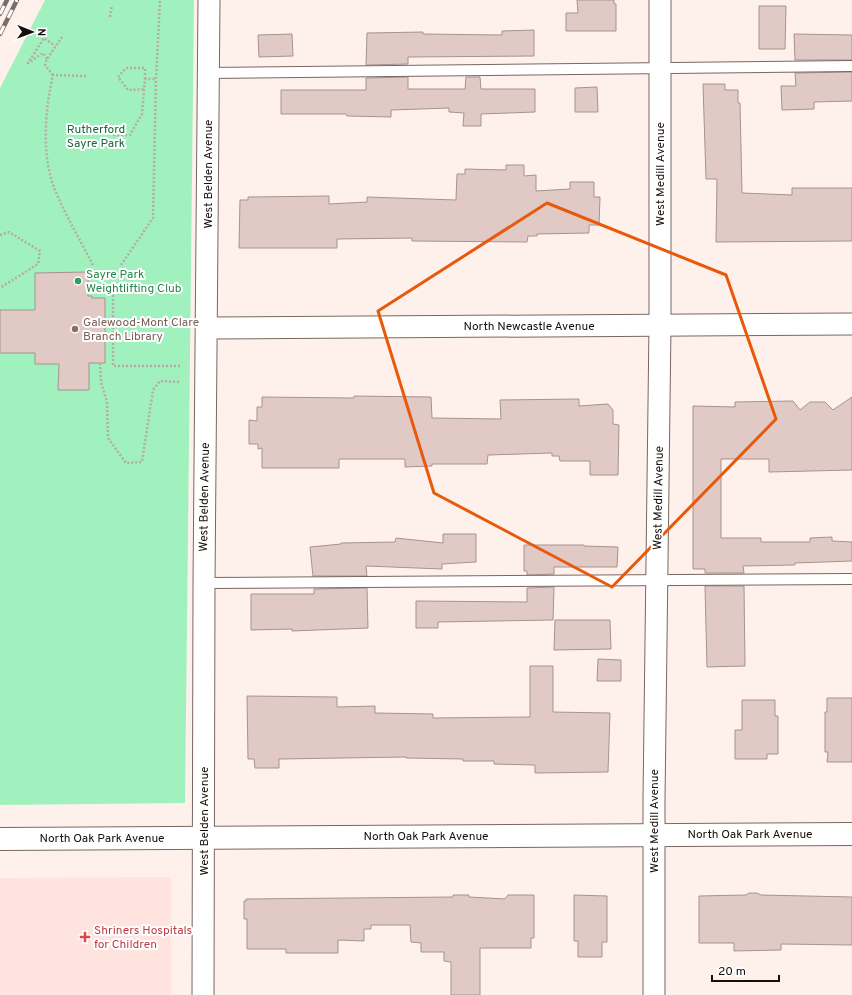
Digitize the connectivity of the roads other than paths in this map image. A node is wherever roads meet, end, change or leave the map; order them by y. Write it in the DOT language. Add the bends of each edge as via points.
graph roads {
  1 [pos="209,0"];
  2 [pos="660,0"];
  3 [pos="852,66"];
  4 [pos="660,68"];
  5 [pos="208,73"];
  6 [pos="852,324"];
  7 [pos="660,325"];
  8 [pos="206,328"];
  9 [pos="852,579"];
  10 [pos="657,580"];
  11 [pos="204,583"];
  12 [pos="852,834"];
  13 [pos="654,835"];
  14 [pos="205,838"];
  15 [pos="0,839"];
  16 [pos="203,995"];
  17 [pos="654,995"];
  1 -- 5 [label="street, West Belden Avenue"];
  2 -- 4 [label="street, West Medill Avenue"];
  3 -- 4 [label="lane"];
  4 -- 5 [label="lane"];
  4 -- 7 [label="street, West Medill Avenue"];
  5 -- 8 [label="street, West Belden Avenue"];
  6 -- 7 [label="street, North Newcastle Avenue"];
  7 -- 8 [label="street, North Newcastle Avenue"];
  7 -- 10 [label="street, West Medill Avenue"];
  8 -- 11 [label="street, West Belden Avenue"];
  9 -- 10 [label="lane"];
  10 -- 11 [label="lane"];
  10 -- 13 [label="street, West Medill Avenue"];
  11 -- 14 [label="street, West Belden Avenue"];
  12 -- 13 [label="street, North Oak Park Avenue"];
  13 -- 14 [label="street, North Oak Park Avenue"];
  13 -- 17 [label="street, West Medill Avenue"];
  14 -- 15 [label="street, North Oak Park Avenue"];
  14 -- 16 [label="street, West Belden Avenue"];
}
